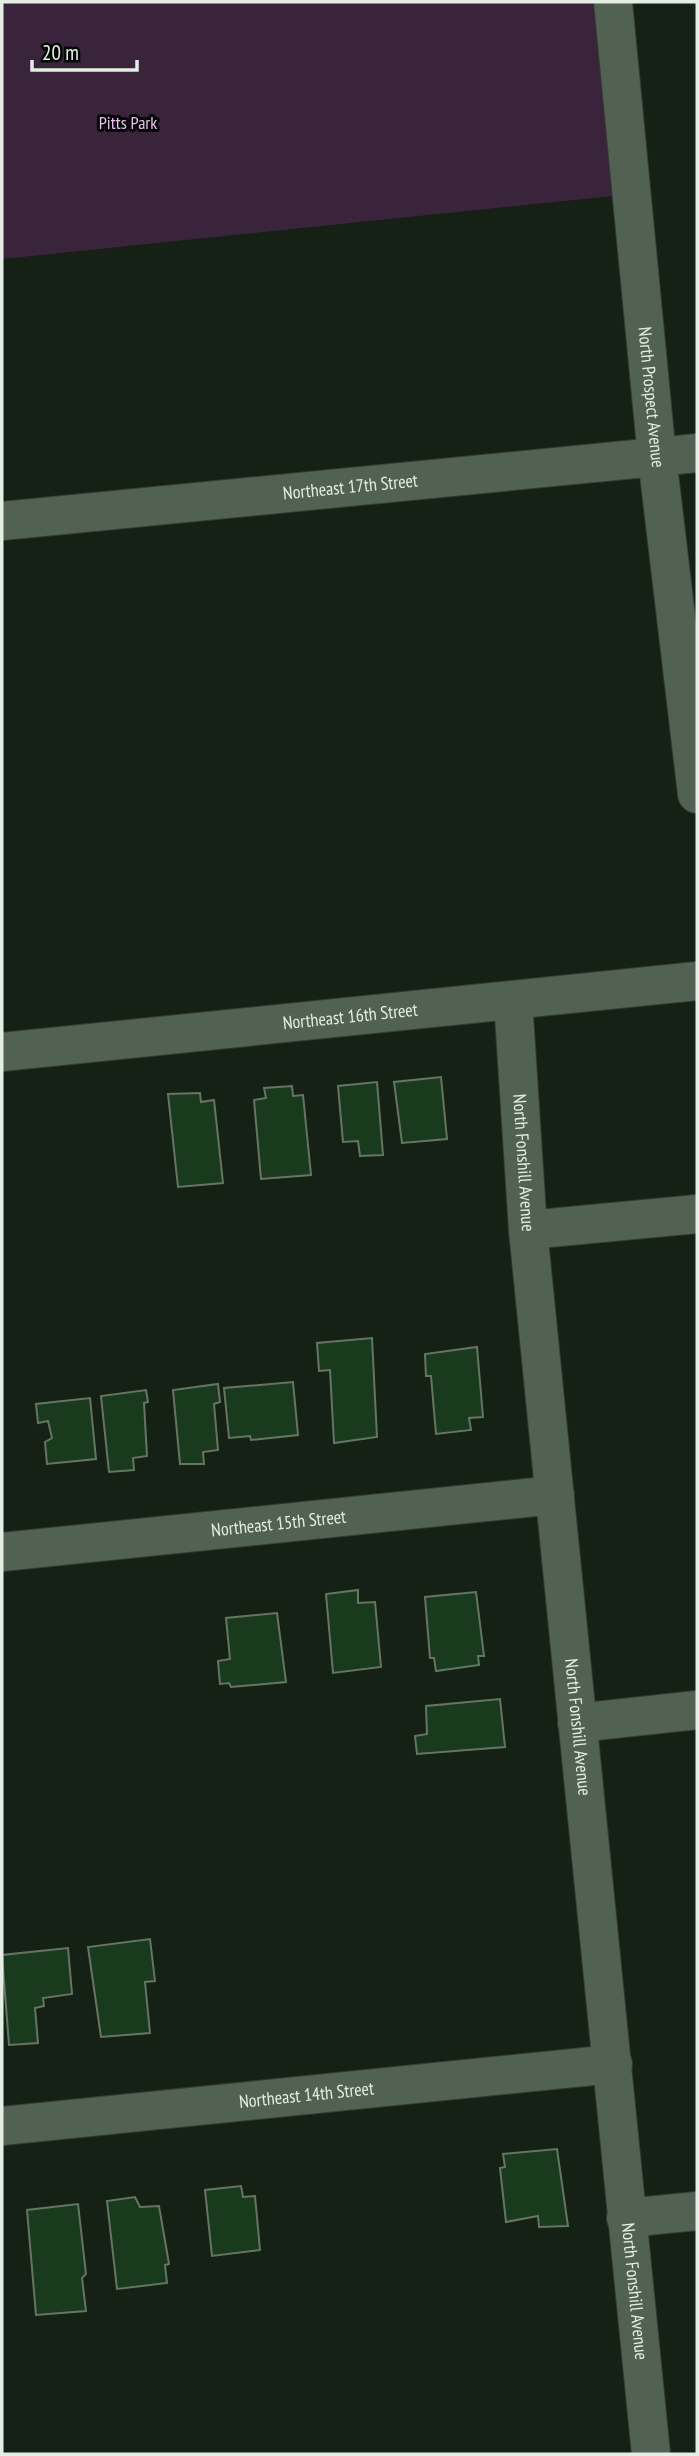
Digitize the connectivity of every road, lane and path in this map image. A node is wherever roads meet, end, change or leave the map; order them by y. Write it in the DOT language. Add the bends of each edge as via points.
graph roads {
  1 [pos="613,2"];
  2 [pos="697,453"];
  3 [pos="657,457"];
  4 [pos="2,521"];
  5 [pos="697,794"];
  6 [pos="697,981"];
  7 [pos="513,1000"];
  8 [pos="2,1052"];
  9 [pos="697,1214"];
  10 [pos="528,1230"];
  11 [pos="555,1495"];
  12 [pos="2,1552"];
  13 [pos="697,1710"];
  14 [pos="577,1723"];
  15 [pos="613,2064"];
  16 [pos="2,2126"];
  17 [pos="697,2211"];
  18 [pos="626,2218"];
  19 [pos="651,2454"];
  1 -- 3 [label="street, North Prospect Avenue"];
  2 -- 3 [label="street, Northeast 17th Street"];
  3 -- 4 [label="street, Northeast 17th Street"];
  3 -- 5 [label="street, North Prospect Avenue"];
  6 -- 7 [label="street, Northeast 16th Street"];
  7 -- 8 [label="street, Northeast 16th Street"];
  7 -- 10 [label="street, North Fonshill Avenue"];
  9 -- 10 [label="street"];
  10 -- 11 [label="street, North Fonshill Avenue"];
  11 -- 12 [label="street, Northeast 15th Street"];
  11 -- 14 [label="street, North Fonshill Avenue"];
  13 -- 14 [label="street"];
  14 -- 15 [label="street, North Fonshill Avenue"];
  15 -- 16 [label="street, Northeast 14th Street"];
  15 -- 18 [label="street, North Fonshill Avenue"];
  17 -- 18 [label="street"];
  18 -- 19 [label="street, North Fonshill Avenue"];
}
